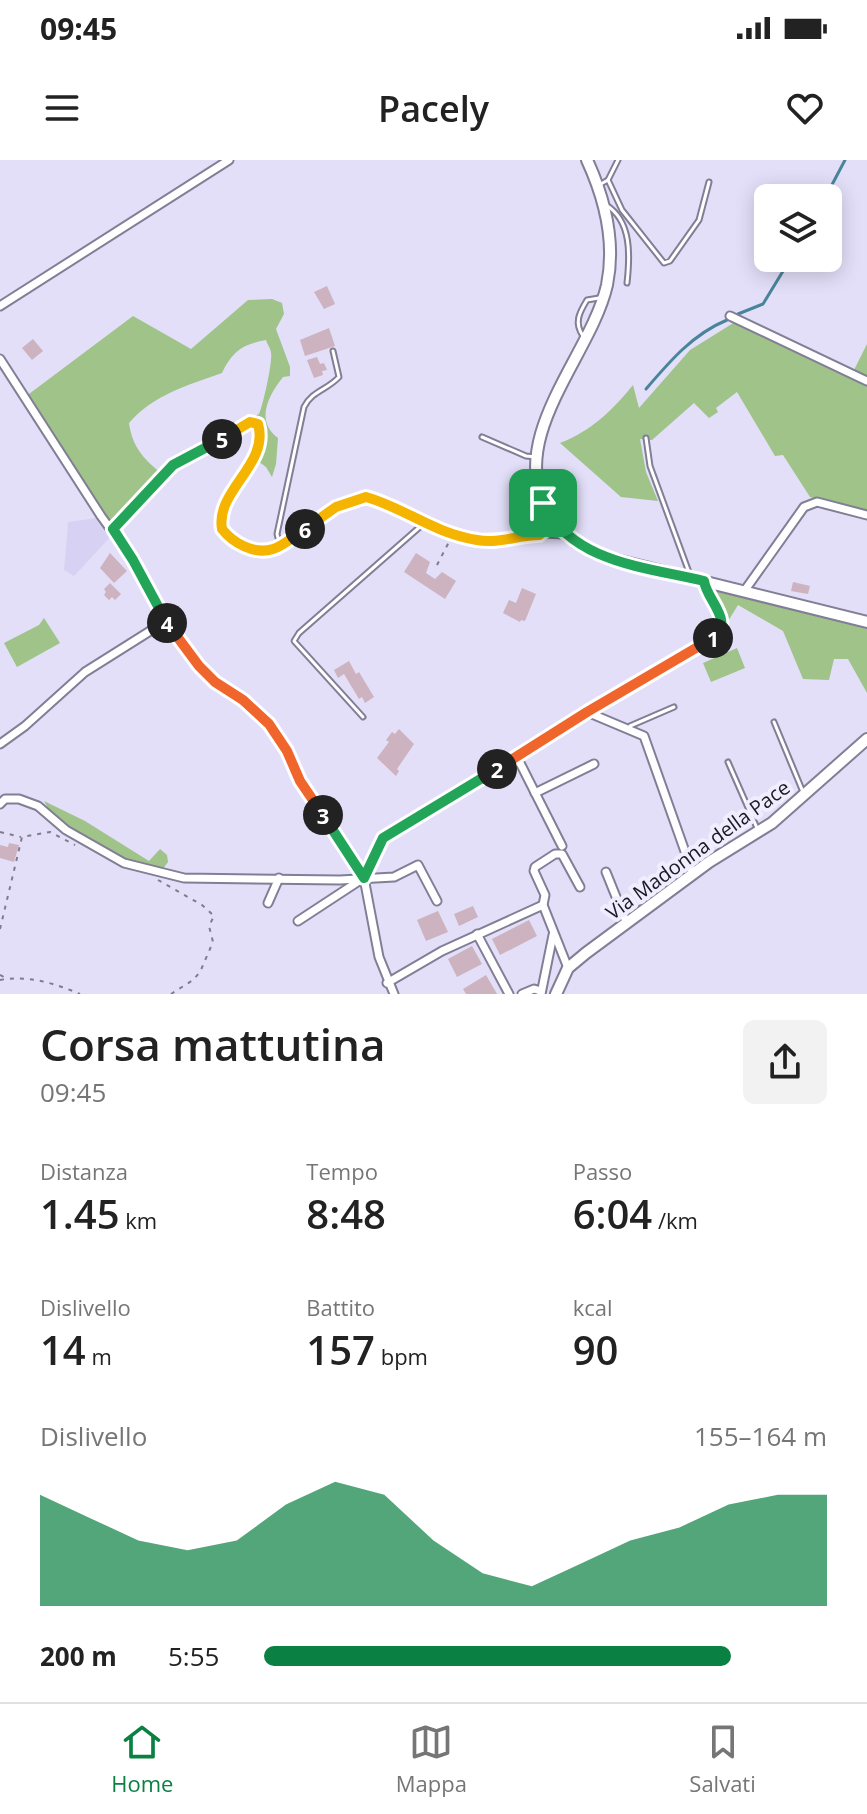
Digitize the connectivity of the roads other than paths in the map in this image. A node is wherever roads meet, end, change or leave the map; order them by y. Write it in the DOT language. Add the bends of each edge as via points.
graph roads {
  1 [pos="229,160"];
  2 [pos="587,160"];
  3 [pos="618,160"];
  4 [pos="709,182"];
  5 [pos="603,183"];
  6 [pos="603,203"];
  7 [pos="627,283"];
  8 [pos="603,299"];
  9 [pos="0,306"];
  10 [pos="730,316"];
  11 [pos="586,338"];
  12 [pos="333,351"];
  13 [pos="0,359"];
  14 [pos="867,381"];
  15 [pos="482,437"];
  16 [pos="646,438"];
  17 [pos="536,457"];
  18 [pos="543,503"];
  19 [pos="867,515"];
  20 [pos="552,519"];
  21 [pos="423,524"];
  22 [pos="535,524"];
  23 [pos="113,529"];
  24 [pos="526,534"];
  25 [pos="539,535"];
  26 [pos="568,537"];
  27 [pos="280,546"];
  28 [pos="691,578"];
  29 [pos="704,581"];
  30 [pos="745,590"];
  31 [pos="166,621"];
  32 [pos="867,622"];
  33 [pos="674,707"];
  34 [pos="587,712"];
  35 [pos="363,717"];
  36 [pos="774,722"];
  37 [pos="626,728"];
  38 [pos="866,741"];
  39 [pos="0,744"];
  40 [pos="517,757"];
  41 [pos="728,762"];
  42 [pos="594,764"];
  43 [pos="535,793"];
  44 [pos="805,795"];
  45 [pos="0,804"];
  46 [pos="759,833"];
  47 [pos="562,846"];
  48 [pos="606,872"];
  49 [pos="693,874"];
  50 [pos="279,878"];
  51 [pos="364,878"];
  52 [pos="580,887"];
  53 [pos="437,901"];
  54 [pos="268,903"];
  55 [pos="543,905"];
  56 [pos="298,921"];
  57 [pos="627,924"];
  58 [pos="553,932"];
  59 [pos="477,934"];
  60 [pos="568,968"];
  61 [pos="387,983"];
  62 [pos="541,992"];
  63 [pos="394,994"];
  64 [pos="509,994"];
  65 [pos="522,994"];
  66 [pos="556,994"];
  1 -- 9 [label="street"];
  2 -- 5 [label="main road"];
  3 -- 5 [label="lane"];
  4 -- 5 [label="lane" via="699,220 664,263"];
  5 -- 6 [label="main road"];
  6 -- 7 [label="lane" via="611,207 629,242"];
  6 -- 8 [label="main road" via="610,257"];
  8 -- 11 [label="main road"];
  8 -- 11 [label="lane" via="587,300 578,316"];
  10 -- 14 [label="street"];
  11 -- 17 [label="main road" via="549,414"];
  12 -- 27 [label="lane" via="339,377 304,407 277,534"];
  13 -- 23 [label="street"];
  15 -- 17 [label="lane"];
  16 -- 28 [label="lane" via="650,466"];
  17 -- 18 [label="main road"];
  18 -- 20 [label="main road"];
  18 -- 22 [label="lane"];
  19 -- 30 [label="street" via="817,502 804,507"];
  20 -- 22 [label="lane"];
  20 -- 25 [label="lane"];
  20 -- 26 [label="main road"];
  21 -- 24 [label="lane" via="487,541"];
  21 -- 27 [label="lane" via="366,497 336,507"];
  21 -- 35 [label="lane" via="294,641"];
  22 -- 24 [label="lane"];
  23 -- 27 [label="lane" via="173,465 254,422 258,449 222,514 222,529 244,546"];
  23 -- 31 [label="street"];
  24 -- 25 [label="lane"];
  25 -- 26 [label="lane"];
  26 -- 28 [label="main road" via="605,557"];
  28 -- 29 [label="main road"];
  29 -- 30 [label="main road"];
  29 -- 34 [label="street" via="722,620 718,633"];
  30 -- 32 [label="main road"];
  31 -- 39 [label="street" via="85,672"];
  31 -- 51 [label="street" via="215,682 269,724"];
  33 -- 37 [label="lane"];
  34 -- 37 [label="street"];
  34 -- 40 [label="street"];
  36 -- 44 [label="lane"];
  37 -- 49 [label="street" via="644,736"];
  38 -- 44 [label="main road, Via Madonna della Pace"];
  40 -- 43 [label="street"];
  40 -- 51 [label="street" via="383,838"];
  41 -- 46 [label="lane"];
  42 -- 43 [label="street"];
  43 -- 47 [label="street"];
  44 -- 46 [label="main road, Via Madonna della Pace"];
  45 -- 50 [label="street" via="19,799 38,806 66,830 124,863 184,878"];
  46 -- 49 [label="main road, Via Madonna della Pace"];
  48 -- 57 [label="street"];
  49 -- 57 [label="main road, Via Madonna della Pace"];
  50 -- 51 [label="street"];
  50 -- 54 [label="street"];
  51 -- 53 [label="street" via="394,877 418,865"];
  51 -- 56 [label="street"];
  51 -- 61 [label="street"];
  52 -- 55 [label="street" via="566,857 555,854 534,871 545,895"];
  55 -- 58 [label="street"];
  55 -- 59 [label="street"];
  57 -- 60 [label="main road, Via Madonna della Pace"];
  58 -- 60 [label="street"];
  58 -- 62 [label="street"];
  59 -- 61 [label="street"];
  59 -- 64 [label="street"];
  60 -- 66 [label="main road, Via Madonna della Pace"];
  61 -- 63 [label="street"];
  62 -- 65 [label="street"];
}
